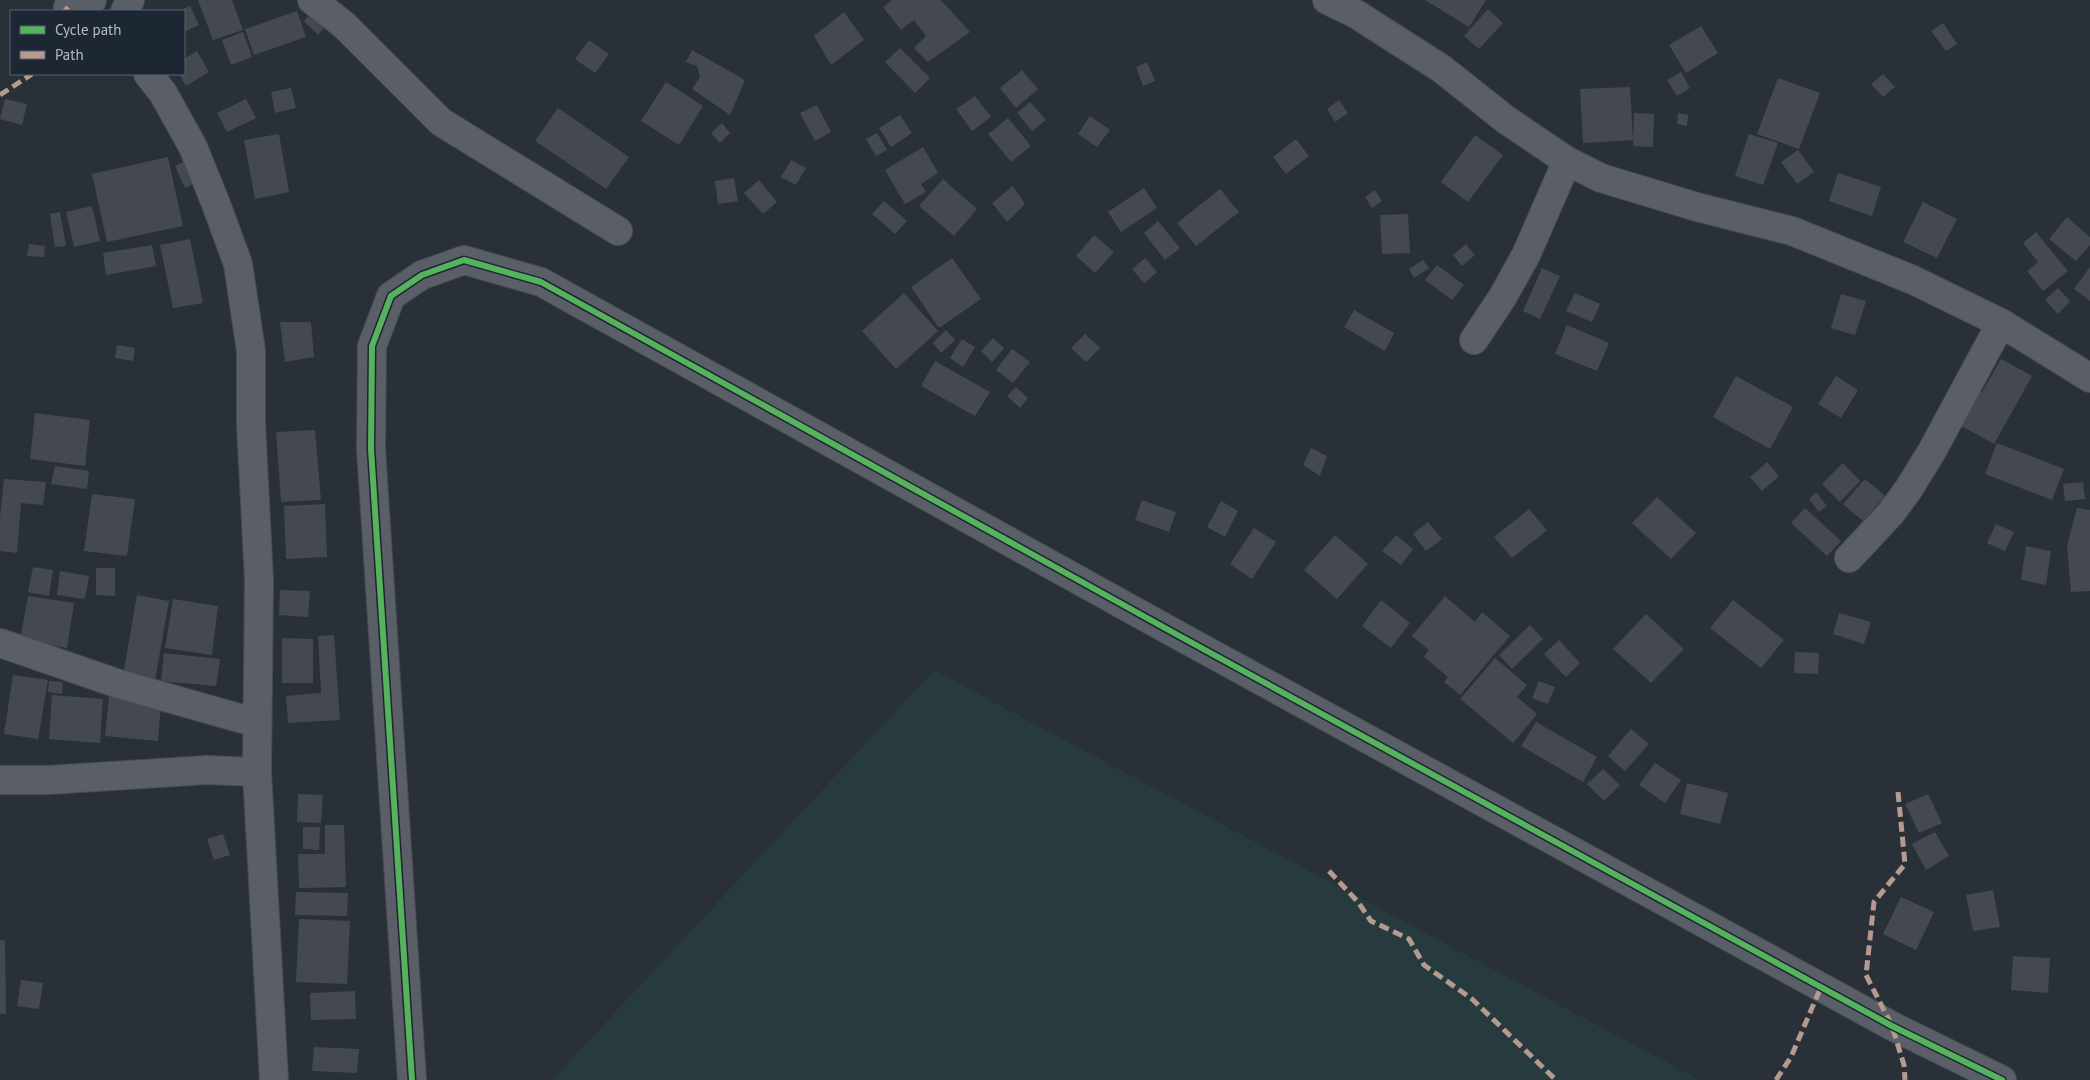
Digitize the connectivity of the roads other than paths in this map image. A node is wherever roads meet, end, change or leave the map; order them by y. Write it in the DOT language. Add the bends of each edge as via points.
graph roads {
  1 [pos="312,0"];
  2 [pos="1327,0"];
  3 [pos="149,75"];
  4 [pos="1567,161"];
  5 [pos="618,231"];
  6 [pos="2001,323"];
  7 [pos="1474,340"];
  8 [pos="2090,378"];
  9 [pos="1849,558"];
  10 [pos="0,643"];
  11 [pos="257,723"];
  12 [pos="257,772"];
  13 [pos="0,780"];
  14 [pos="274,1080"];
  15 [pos="412,1080"];
  16 [pos="2002,1080"];
  1 -- 5 [label="street" via="344,25 441,122"];
  2 -- 4 [label="street" via="1356,14 1442,70 1505,119"];
  3 -- 11 [label="street" via="163,93 193,147 238,264 251,351 251,424 260,580"];
  4 -- 6 [label="street" via="1600,178 1792,231 1913,280"];
  4 -- 7 [label="street" via="1526,255"];
  6 -- 8 [label="street"];
  6 -- 9 [label="street" via="1908,490"];
  10 -- 11 [label="street" via="119,684"];
  11 -- 12 [label="street"];
  12 -- 13 [label="street" via="207,770"];
  12 -- 14 [label="street"];
  15 -- 16 [label="street" via="371,448 372,346 391,296 422,275 464,260 541,282 1892,1026"];
}
